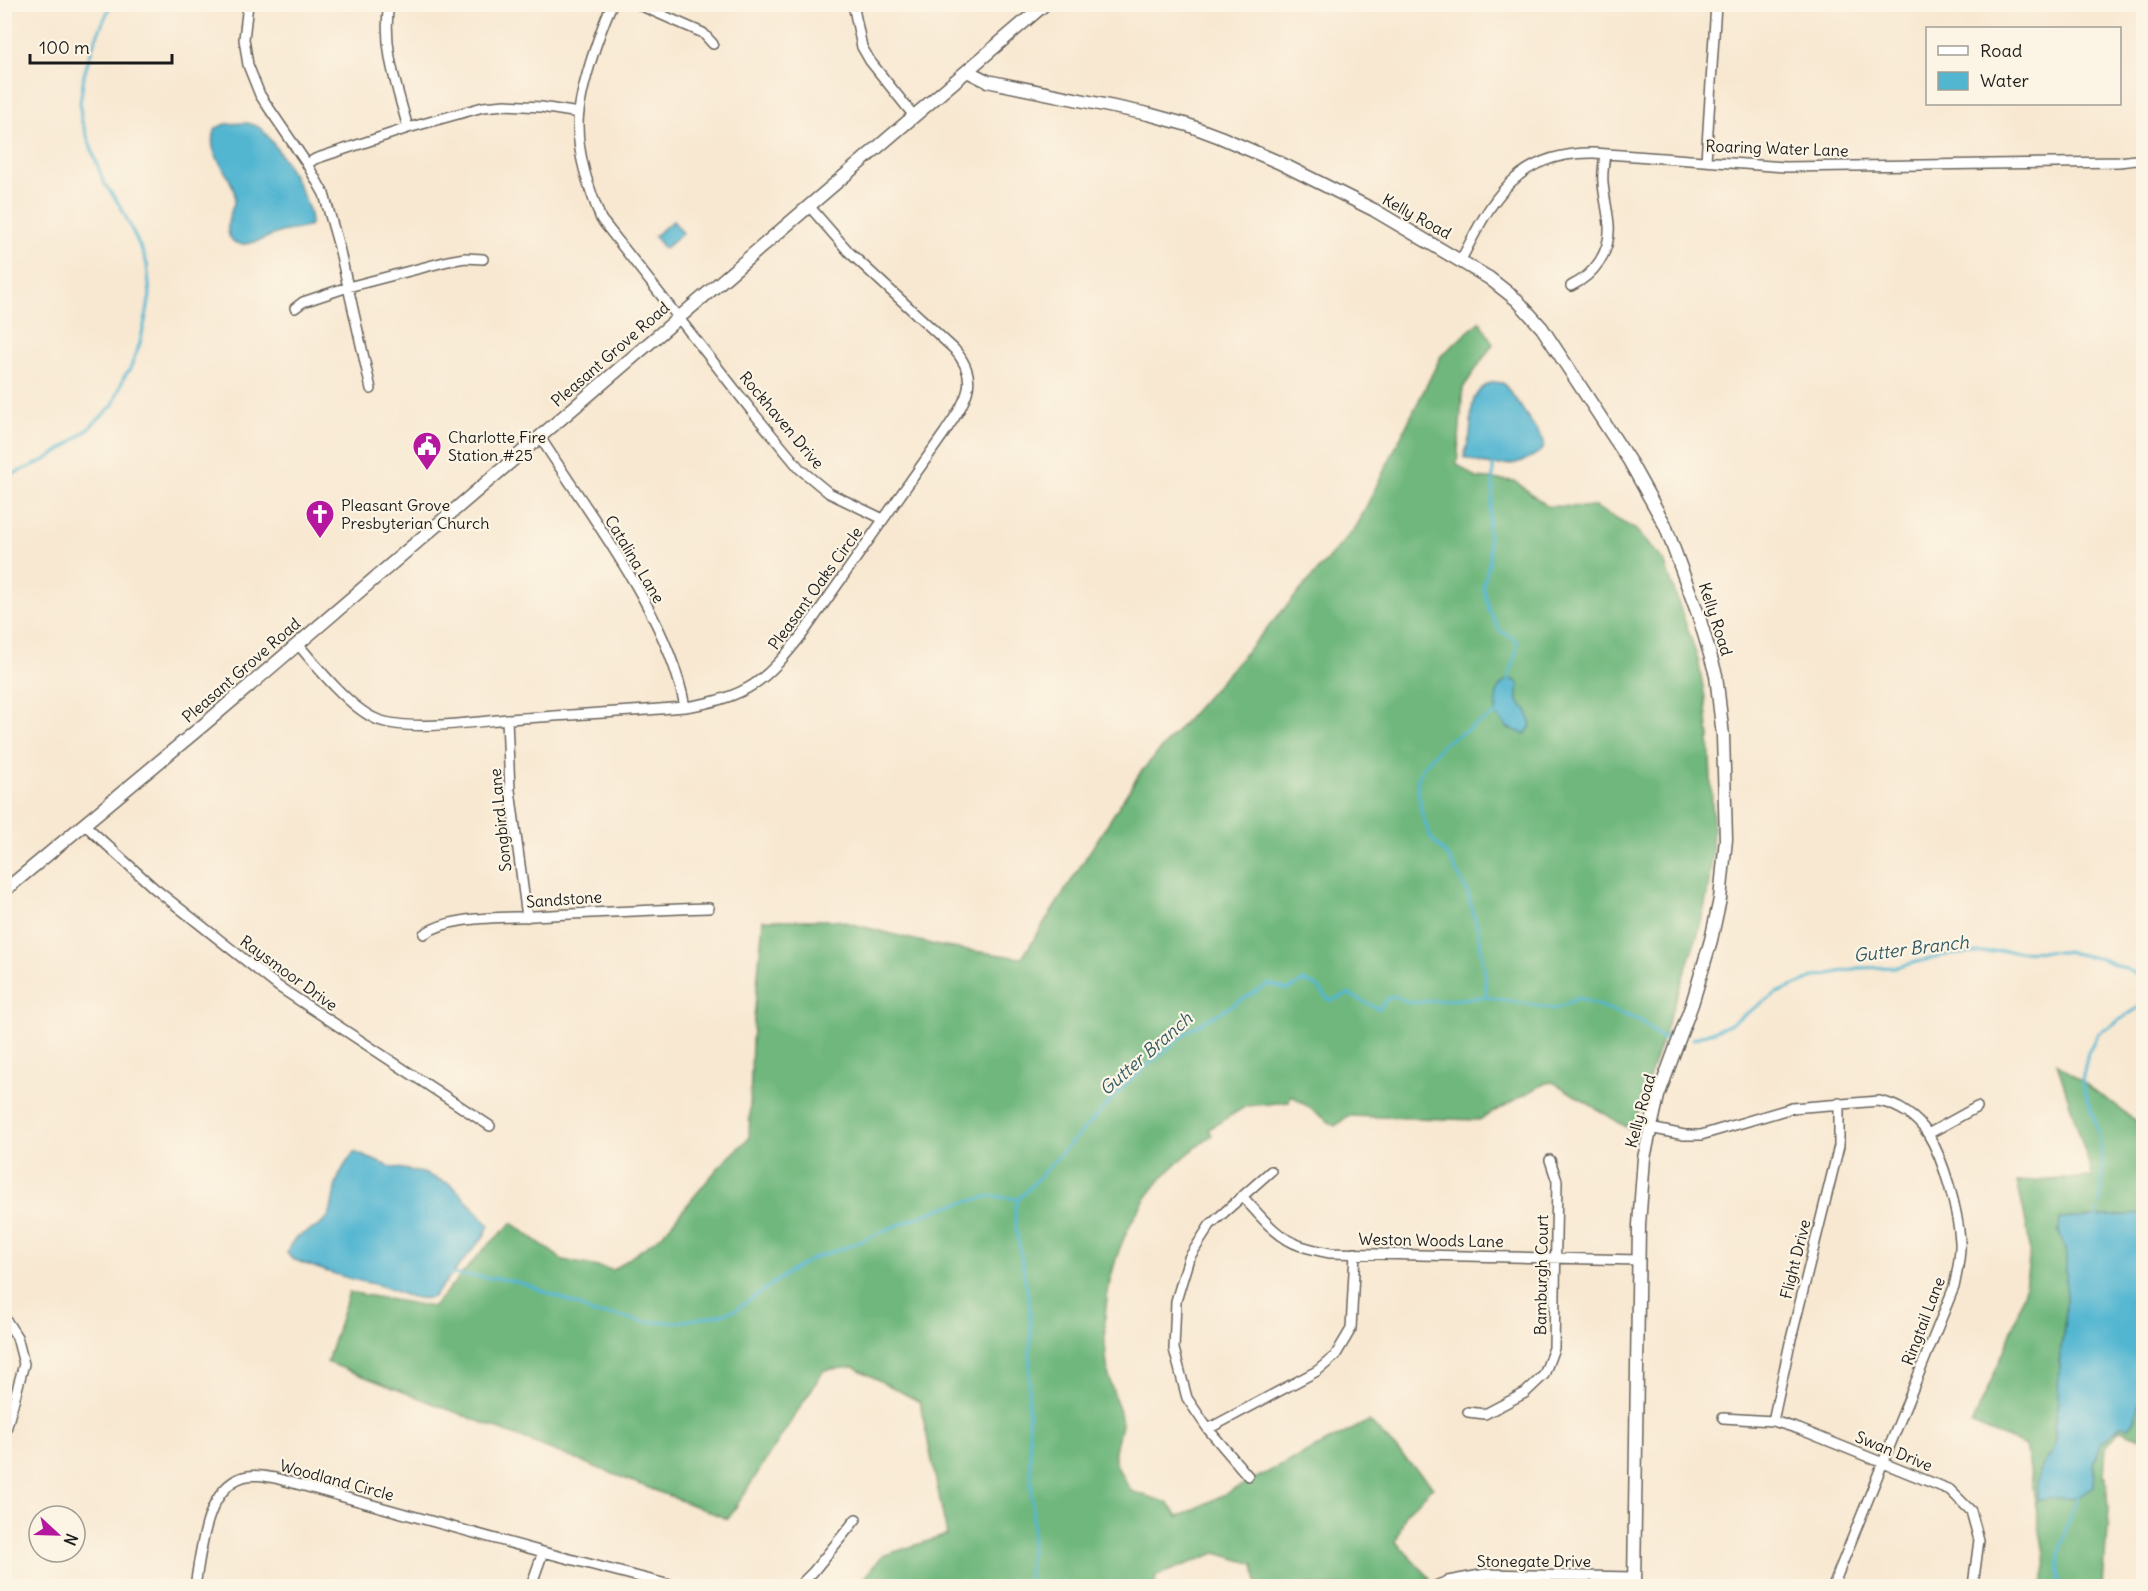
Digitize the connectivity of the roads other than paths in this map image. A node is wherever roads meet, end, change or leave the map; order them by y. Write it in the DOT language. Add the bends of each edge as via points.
graph roads {
  1 [pos="248,4"];
  2 [pos="389,4"];
  3 [pos="612,4"];
  4 [pos="637,4"];
  5 [pos="853,4"];
  6 [pos="1045,4"];
  7 [pos="1716,4"];
  8 [pos="713,44"];
  9 [pos="967,71"];
  10 [pos="579,113"];
  11 [pos="914,116"];
  12 [pos="408,128"];
  13 [pos="1605,154"];
  14 [pos="2144,159"];
  15 [pos="1706,161"];
  16 [pos="307,164"];
  17 [pos="809,206"];
  18 [pos="483,259"];
  19 [pos="1461,260"];
  20 [pos="1571,286"];
  21 [pos="348,287"];
  22 [pos="295,308"];
  23 [pos="679,316"];
  24 [pos="371,389"];
  25 [pos="540,437"];
  26 [pos="883,519"];
  27 [pos="297,644"];
  28 [pos="685,707"];
  29 [pos="507,719"];
  30 [pos="85,825"];
  31 [pos="4,891"];
  32 [pos="709,908"];
  33 [pos="527,917"];
  34 [pos="424,934"];
  35 [pos="1839,1104"];
  36 [pos="1977,1107"];
  37 [pos="490,1126"];
  38 [pos="1650,1128"];
  39 [pos="1928,1134"];
  40 [pos="1550,1160"];
  41 [pos="1271,1171"];
  42 [pos="1242,1196"];
  43 [pos="1355,1253"];
  44 [pos="1557,1258"];
  45 [pos="1639,1260"];
  46 [pos="4,1317"];
  47 [pos="1468,1413"];
  48 [pos="1723,1418"];
  49 [pos="1773,1421"];
  50 [pos="1208,1429"];
  51 [pos="4,1437"];
  52 [pos="1883,1463"];
  53 [pos="1248,1476"];
  54 [pos="856,1519"];
  55 [pos="543,1552"];
  56 [pos="1634,1582"];
  57 [pos="195,1587"];
  58 [pos="531,1587"];
  59 [pos="674,1587"];
  60 [pos="799,1587"];
  61 [pos="1435,1587"];
  62 [pos="1833,1587"];
  63 [pos="1973,1587"];
  1 -- 16 [label="street" via="244,39 248,65 260,95"];
  2 -- 12 [label="street" via="388,56"];
  3 -- 10 [label="street, Rockhaven Drive"];
  4 -- 8 [label="street" via="703,33"];
  5 -- 11 [label="street" via="862,47"];
  6 -- 9 [label="street, Pleasant Grove Road"];
  7 -- 15 [label="street"];
  9 -- 11 [label="street, Pleasant Grove Road"];
  9 -- 19 [label="street, Kelly Road" via="987,81 1148,114 1221,136 1374,210"];
  10 -- 12 [label="street" via="494,106"];
  10 -- 23 [label="street, Rockhaven Drive" via="580,155 601,219"];
  11 -- 17 [label="street, Pleasant Grove Road"];
  12 -- 16 [label="street"];
  13 -- 15 [label="street, Roaring Water Lane"];
  13 -- 19 [label="street, Roaring Water Lane" via="1552,158 1515,178 1487,210"];
  13 -- 20 [label="street" via="1603,183 1609,225 1606,248 1595,268"];
  14 -- 15 [label="street, Roaring Water Lane" via="1785,166"];
  16 -- 21 [label="street" via="331,213"];
  17 -- 23 [label="street, Pleasant Grove Road"];
  17 -- 26 [label="street, Pleasant Oaks Circle" via="849,252 954,349 969,374 963,404"];
  18 -- 21 [label="street" via="465,258"];
  19 -- 38 [label="street, Kelly Road" via="1528,312 1630,462 1665,525 1716,675 1726,795 1720,899 1700,979"];
  21 -- 22 [label="street"];
  21 -- 24 [label="street"];
  23 -- 25 [label="street, Pleasant Grove Road"];
  23 -- 26 [label="street, Rockhaven Drive" via="805,473 829,493"];
  25 -- 27 [label="street, Pleasant Grove Road"];
  25 -- 28 [label="street, Catalina Lane" via="647,608 673,663"];
  26 -- 28 [label="street, Pleasant Oaks Circle" via="804,632 772,670 732,697"];
  27 -- 29 [label="street, Pleasant Oaks Circle" via="360,709 387,723"];
  27 -- 30 [label="street, Pleasant Grove Road"];
  28 -- 29 [label="street, Pleasant Oaks Circle"];
  29 -- 33 [label="street, Songbird Lane" via="510,790"];
  30 -- 31 [label="street, Pleasant Grove Road"];
  30 -- 37 [label="street, Raysmoor Drive" via="154,888 279,987"];
  32 -- 33 [label="street, Sandstone"];
  33 -- 34 [label="street, Sandstone" via="476,919 432,928"];
  35 -- 38 [label="street, Ringtail Lane" via="1792,1108 1701,1135"];
  35 -- 39 [label="street, Ringtail Lane" via="1886,1102 1906,1112"];
  35 -- 49 [label="street, Flight Drive" via="1839,1146"];
  36 -- 39 [label="street"];
  38 -- 45 [label="street, Kelly Road" via="1641,1184"];
  39 -- 52 [label="street, Ringtail Lane" via="1949,1184 1960,1241 1958,1266 1954,1287"];
  40 -- 44 [label="street, Bamburgh Court" via="1557,1181"];
  41 -- 42 [label="street"];
  42 -- 43 [label="street, Weston Woods Lane" via="1286,1239 1330,1253"];
  42 -- 50 [label="street" via="1210,1224 1189,1258 1176,1301 1174,1349 1187,1398"];
  43 -- 44 [label="street, Weston Woods Lane"];
  43 -- 50 [label="street" via="1351,1329 1335,1356 1317,1371"];
  44 -- 45 [label="street, Weston Woods Lane"];
  44 -- 47 [label="street, Bamburgh Court" via="1554,1348 1544,1375 1526,1393 1485,1414"];
  45 -- 56 [label="street, Kelly Road"];
  46 -- 51 [label="street" via="17,1337 24,1364"];
  48 -- 49 [label="street, Swan Drive"];
  49 -- 52 [label="street, Swan Drive"];
  50 -- 53 [label="street"];
  52 -- 62 [label="street, Ringtail Lane"];
  52 -- 63 [label="street, Swan Drive" via="1950,1490 1971,1511 1979,1540"];
  54 -- 60 [label="street"];
  55 -- 57 [label="street, Woodland Circle" via="275,1478 251,1475 234,1481 218,1497 208,1522"];
  55 -- 58 [label="street"];
  55 -- 59 [label="street, Woodland Circle"];
  56 -- 61 [label="street, Stonegate Drive" via="1486,1574"];
}
